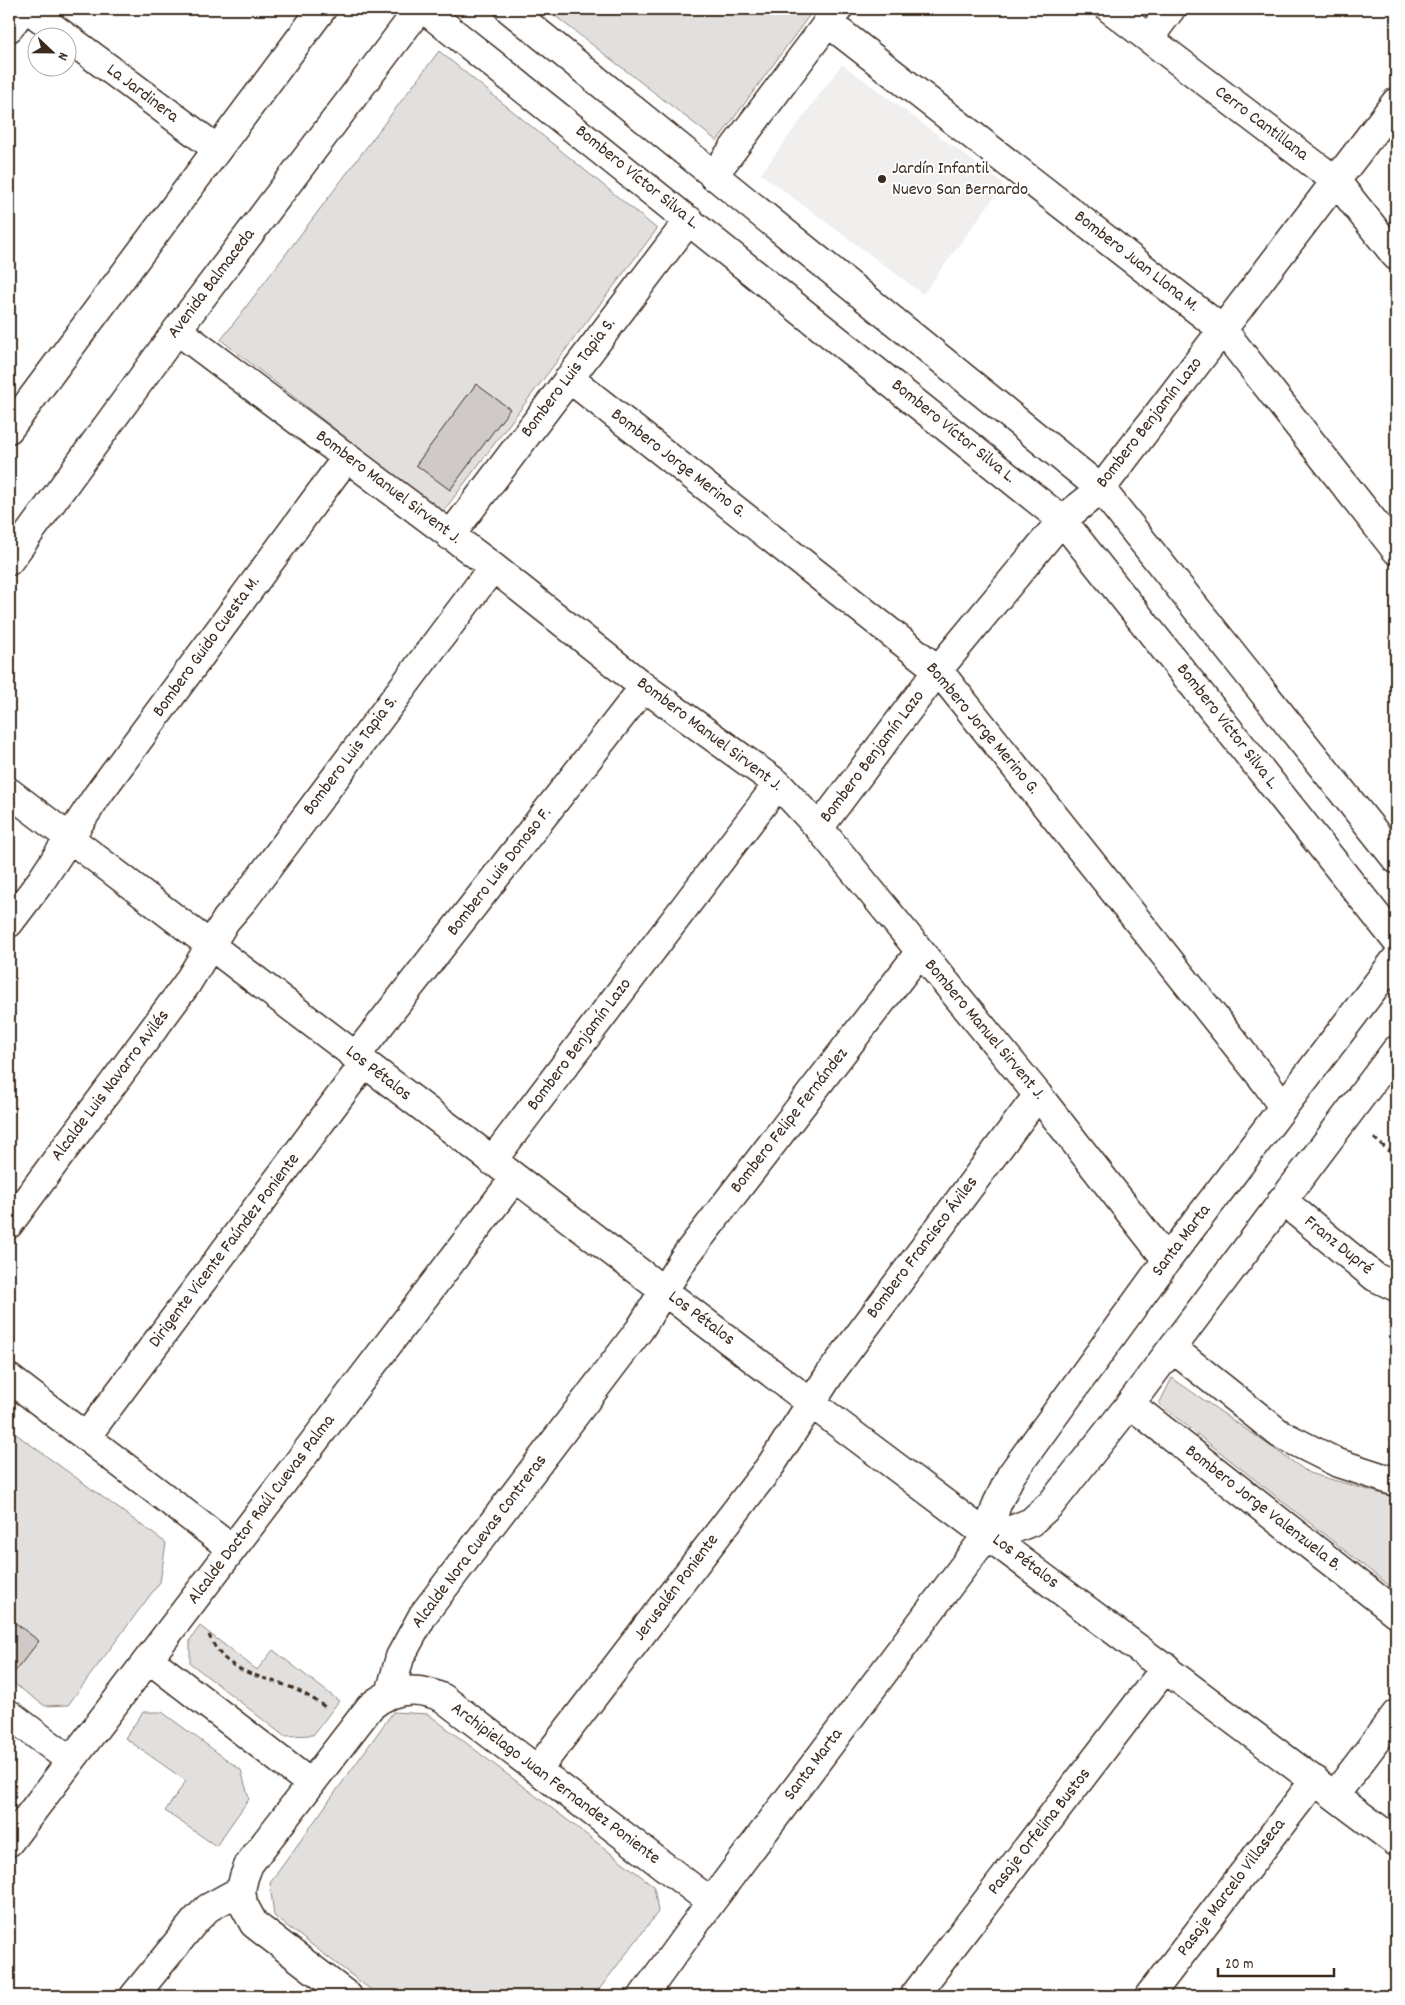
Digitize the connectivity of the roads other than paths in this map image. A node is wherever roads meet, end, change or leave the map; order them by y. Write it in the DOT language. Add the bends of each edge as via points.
graph roads {
  1 [pos="23,9"];
  2 [pos="28,9"];
  3 [pos="322,9"];
  4 [pos="419,9"];
  5 [pos="424,9"];
  6 [pos="510,9"];
  7 [pos="1110,9"];
  8 [pos="1171,9"];
  9 [pos="832,16"];
  10 [pos="9,28"];
  11 [pos="54,28"];
  12 [pos="1149,38"];
  13 [pos="78,46"];
  14 [pos="1396,102"];
  15 [pos="217,149"];
  16 [pos="713,176"];
  17 [pos="1336,181"];
  18 [pos="689,220"];
  19 [pos="1396,256"];
  20 [pos="177,330"];
  21 [pos="1223,330"];
  22 [pos="569,378"];
  23 [pos="9,429"];
  24 [pos="348,457"];
  25 [pos="1101,490"];
  26 [pos="1062,520"];
  27 [pos="450,536"];
  28 [pos="1396,550"];
  29 [pos="9,561"];
  30 [pos="493,567"];
  31 [pos="938,670"];
  32 [pos="644,687"];
  33 [pos="778,784"];
  34 [pos="9,792"];
  35 [pos="819,828"];
  36 [pos="69,838"];
  37 [pos="1396,859"];
  38 [pos="9,923"];
  39 [pos="1396,940"];
  40 [pos="210,946"];
  41 [pos="919,952"];
  42 [pos="1396,959"];
  43 [pos="1396,1050"];
  44 [pos="360,1060"];
  45 [pos="1038,1095"];
  46 [pos="1283,1107"];
  47 [pos="492,1161"];
  48 [pos="514,1178"];
  49 [pos="1282,1200"];
  50 [pos="9,1224"];
  51 [pos="1167,1260"];
  52 [pos="1396,1287"];
  53 [pos="664,1291"];
  54 [pos="1172,1348"];
  55 [pos="9,1378"];
  56 [pos="811,1403"];
  57 [pos="1130,1404"];
  58 [pos="86,1437"];
  59 [pos="1396,1482"];
  60 [pos="987,1534"];
  61 [pos="232,1549"];
  62 [pos="1396,1612"];
  63 [pos="149,1659"];
  64 [pos="1166,1667"];
  65 [pos="390,1694"];
  66 [pos="9,1714"];
  67 [pos="1396,1714"];
  68 [pos="71,1761"];
  69 [pos="537,1770"];
  70 [pos="311,1784"];
  71 [pos="1325,1787"];
  72 [pos="9,1842"];
  73 [pos="1396,1842"];
  74 [pos="241,1890"];
  75 [pos="711,1902"];
  76 [pos="134,1996"];
  77 [pos="348,1996"];
  78 [pos="643,1996"];
  79 [pos="914,1996"];
  80 [pos="1150,1996"];
  1 -- 10 [label="street"];
  2 -- 11 [label="street, La Jardinera"];
  3 -- 15 [label="street"];
  4 -- 20 [label="street, Avenida Balmaceda"];
  5 -- 18 [label="street, Bombero Víctor Silva L."];
  6 -- 16 [label="street"];
  7 -- 12 [label="street, Cerro Cantillana"];
  8 -- 12 [label="street"];
  9 -- 16 [label="street"];
  9 -- 21 [label="street, Bombero Juan Llona M."];
  12 -- 17 [label="street, Cerro Cantillana"];
  13 -- 15 [label="street, La Jardinera"];
  14 -- 17 [label="street, Bombero Benjamín Lazo"];
  15 -- 23 [label="street"];
  16 -- 25 [label="street"];
  17 -- 19 [label="street, Cerro Cantillana"];
  17 -- 21 [label="street, Bombero Benjamín Lazo"];
  18 -- 22 [label="street, Bombero Luis Tapia S."];
  18 -- 26 [label="street, Bombero Víctor Silva L."];
  20 -- 24 [label="street, Bombero Manuel Sirvent J."];
  20 -- 29 [label="street, Avenida Balmaceda"];
  21 -- 25 [label="street, Bombero Benjamín Lazo"];
  21 -- 28 [label="street, Bombero Juan Llona M."];
  22 -- 27 [label="street, Bombero Luis Tapia S."];
  22 -- 31 [label="street, Bombero Jorge Merino G."];
  24 -- 27 [label="street, Bombero Manuel Sirvent J."];
  24 -- 36 [label="street, Bombero Guido Cuesta M."];
  25 -- 26 [label="street, Bombero Benjamín Lazo"];
  25 -- 37 [label="street"];
  26 -- 31 [label="street, Bombero Benjamín Lazo"];
  26 -- 39 [label="street, Bombero Víctor Silva L."];
  27 -- 30 [label="street, Bombero Manuel Sirvent J."];
  30 -- 32 [label="street, Bombero Manuel Sirvent J."];
  30 -- 40 [label="street, Bombero Luis Tapia S." via="226,920"];
  31 -- 35 [label="street, Bombero Benjamín Lazo"];
  31 -- 46 [label="street, Bombero Jorge Merino G."];
  32 -- 33 [label="street, Bombero Manuel Sirvent J."];
  32 -- 44 [label="street, Bombero Luis Donoso F."];
  33 -- 35 [label="street, Bombero Manuel Sirvent J."];
  33 -- 47 [label="street, Bombero Benjamín Lazo"];
  34 -- 36 [label="street, Los Pétalos"];
  35 -- 41 [label="street, Bombero Manuel Sirvent J."];
  36 -- 38 [label="street, Bombero Guido Cuesta M."];
  36 -- 40 [label="street, Los Pétalos"];
  40 -- 44 [label="street, Los Pétalos"];
  40 -- 50 [label="street, Alcalde Luis Navarro Avilés" via="186,985"];
  41 -- 45 [label="street, Bombero Manuel Sirvent J."];
  41 -- 53 [label="street, Bombero Felipe Fernández" via="684,1258"];
  42 -- 46 [label="street, Santa Marta"];
  43 -- 49 [label="street"];
  44 -- 47 [label="street, Los Pétalos"];
  44 -- 58 [label="street, Dirigente Vicente Faúndez Poniente"];
  45 -- 51 [label="street, Bombero Manuel Sirvent J."];
  45 -- 56 [label="street, Bombero Francisco Áviles"];
  46 -- 51 [label="street, Santa Marta"];
  47 -- 48 [label="street, Los Pétalos"];
  48 -- 53 [label="street, Los Pétalos"];
  48 -- 61 [label="street, Alcalde Doctor Raúl Cuevas Palma"];
  49 -- 52 [label="street, Franz Dupré" via="1375,1277"];
  49 -- 54 [label="street"];
  51 -- 60 [label="street, Santa Marta" via="1011,1475"];
  53 -- 56 [label="street, Los Pétalos"];
  53 -- 65 [label="street, Alcalde Nora Cuevas Contreras" via="640,1329 423,1615 400,1657"];
  54 -- 57 [label="street"];
  54 -- 59 [label="street" via="1280,1434 1338,1463"];
  55 -- 58 [label="street"];
  56 -- 60 [label="street, Los Pétalos"];
  56 -- 69 [label="street, Jerusalén Poniente" via="771,1465"];
  57 -- 60 [label="street" via="1051,1504 1032,1522"];
  57 -- 62 [label="street, Bombero Jorge Valenzuela B."];
  58 -- 61 [label="street"];
  60 -- 64 [label="street, Los Pétalos"];
  60 -- 75 [label="street, Santa Marta"];
  61 -- 63 [label="street, Alcalde Doctor Raúl Cuevas Palma"];
  63 -- 68 [label="street, Alcalde Doctor Raúl Cuevas Palma"];
  63 -- 70 [label="street"];
  64 -- 71 [label="street, Los Pétalos"];
  64 -- 79 [label="street, Pasaje Orfelina Bustos"];
  65 -- 69 [label="street, Archipielago Juan Fernandez Poniente" via="417,1690 443,1698"];
  65 -- 70 [label="street" via="370,1707"];
  66 -- 68 [label="street"];
  67 -- 71 [label="street, Pasaje Marcelo Villaseca"];
  68 -- 72 [label="street, Alcalde Doctor Raúl Cuevas Palma"];
  69 -- 75 [label="street, Archipielago Juan Fernandez Poniente"];
  70 -- 74 [label="street" via="249,1864"];
  71 -- 73 [label="street, Los Pétalos"];
  71 -- 80 [label="street, Pasaje Marcelo Villaseca"];
  74 -- 76 [label="street" via="208,1908 195,1920"];
  74 -- 77 [label="street" via="243,1904 254,1924"];
  75 -- 78 [label="street, Santa Marta"];
}
